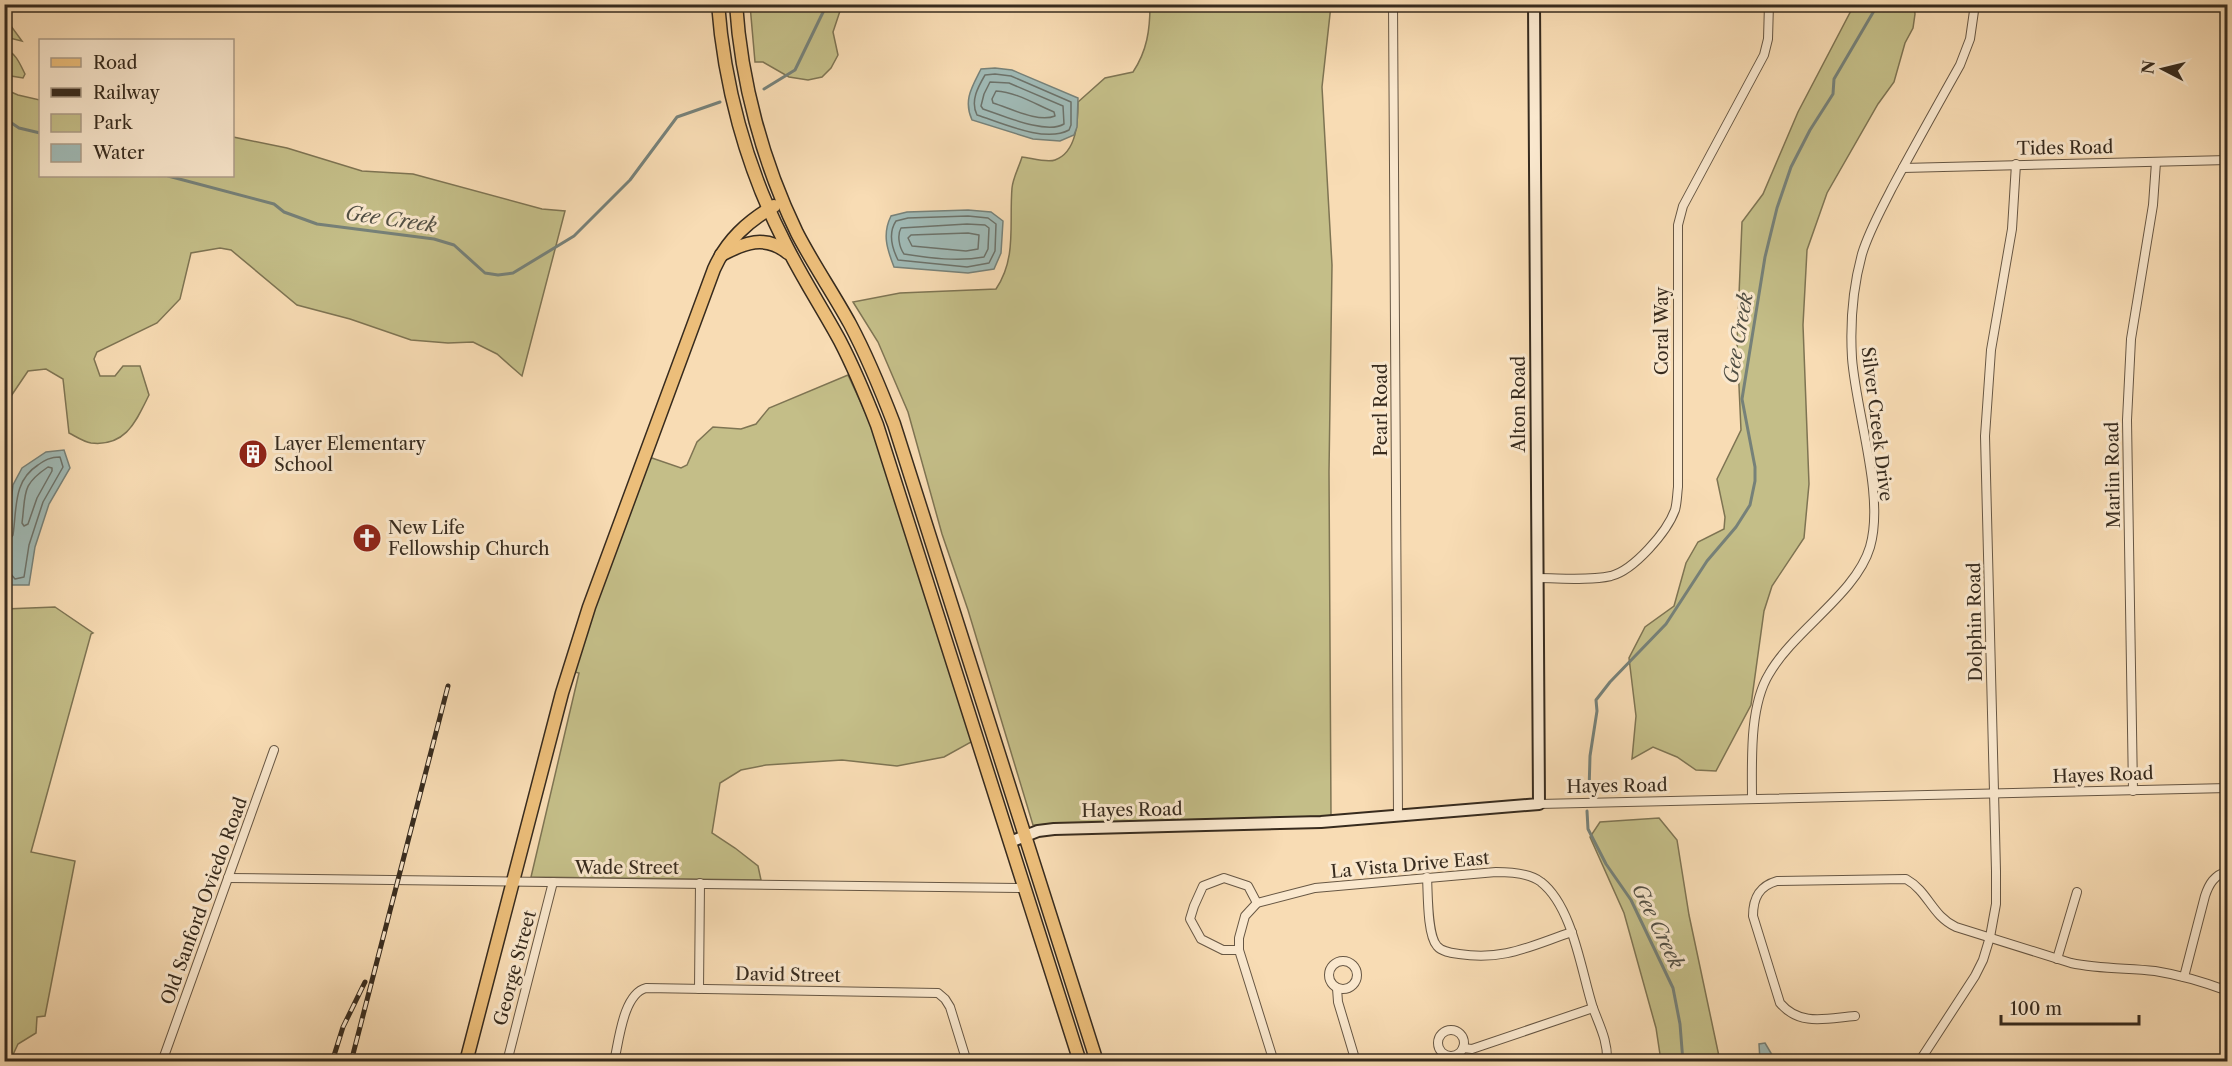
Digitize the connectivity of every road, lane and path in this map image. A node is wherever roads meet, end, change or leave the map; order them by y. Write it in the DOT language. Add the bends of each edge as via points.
graph roads {
  1 [pos="718,4"];
  2 [pos="736,4"];
  3 [pos="1393,4"];
  4 [pos="1534,4"];
  5 [pos="1768,4"];
  6 [pos="1975,4"];
  7 [pos="2228,160"];
  8 [pos="2156,162"];
  9 [pos="2016,164"];
  10 [pos="1903,168"];
  11 [pos="782,200"];
  12 [pos="769,208"];
  13 [pos="720,255"];
  14 [pos="790,255"];
  15 [pos="904,510"];
  16 [pos="928,531"];
  17 [pos="1537,578"];
  18 [pos="274,750"];
  19 [pos="2228,788"];
  20 [pos="2133,790"];
  21 [pos="1994,794"];
  22 [pos="1752,799"];
  23 [pos="1539,804"];
  24 [pos="1398,815"];
  25 [pos="1026,835"];
  26 [pos="1010,842"];
  27 [pos="2228,871"];
  28 [pos="1426,877"];
  29 [pos="228,878"];
  30 [pos="514,881"];
  31 [pos="553,882"];
  32 [pos="700,883"];
  33 [pos="1025,888"];
  34 [pos="2077,892"];
  35 [pos="1257,903"];
  36 [pos="1572,932"];
  37 [pos="1990,937"];
  38 [pos="1239,950"];
  39 [pos="2057,959"];
  40 [pos="2184,977"];
  41 [pos="1337,988"];
  42 [pos="699,989"];
  43 [pos="2228,992"];
  44 [pos="1593,1008"];
  45 [pos="1855,1016"];
  46 [pos="1463,1048"];
  47 [pos="1080,1059"];
  48 [pos="162,1062"];
  49 [pos="466,1062"];
  50 [pos="507,1062"];
  51 [pos="614,1062"];
  52 [pos="967,1062"];
  53 [pos="1063,1062"];
  54 [pos="1097,1062"];
  55 [pos="1274,1062"];
  56 [pos="1356,1062"];
  57 [pos="1606,1062"];
  58 [pos="1919,1062"];
  1 -- 12 [label="main road" via="726,66 742,133"];
  2 -- 11 [label="main road" via="753,106"];
  3 -- 24 [label="street, Pearl Road"];
  4 -- 17 [label="street, Alton Road"];
  5 -- 17 [label="street, Coral Way" via="1764,55 1683,206 1678,225 1675,509 1658,538 1626,569 1595,578"];
  6 -- 10 [label="street, Silver Creek Drive" via="1970,39 1960,65"];
  7 -- 8 [label="street, Tides Road"];
  8 -- 9 [label="street, Tides Road"];
  8 -- 20 [label="street, Marlin Road" via="2128,380"];
  9 -- 10 [label="street, Tides Road"];
  9 -- 21 [label="street, Dolphin Road" via="2012,229 1990,350 1985,436"];
  10 -- 22 [label="street, Silver Creek Drive" via="1862,254 1851,327 1855,393 1873,500 1870,546 1862,566 1767,676 1756,715"];
  11 -- 12 [label="main road"];
  11 -- 16 [label="main road" via="881,390"];
  12 -- 13 [label="main road" via="737,232"];
  12 -- 14 [label="main road"];
  13 -- 14 [label="main road" via="752,241 773,243"];
  13 -- 30 [label="main road" via="592,597 562,693"];
  14 -- 15 [label="main road" via="865,394"];
  15 -- 16 [label="main road" via="916,516"];
  15 -- 26 [label="main road"];
  16 -- 25 [label="main road"];
  17 -- 23 [label="street, Alton Road"];
  18 -- 29 [label="street, Old Sanford Oviedo Road"];
  19 -- 20 [label="street, Hayes Road"];
  20 -- 21 [label="street, Hayes Road"];
  21 -- 22 [label="street, Hayes Road"];
  21 -- 37 [label="street, Dolphin Road" via="1996,904"];
  22 -- 23 [label="street, Hayes Road"];
  23 -- 24 [label="street, Hayes Road"];
  24 -- 25 [label="street, Hayes Road" via="1321,822 1054,829"];
  25 -- 26 [label="street, Hayes Road"];
  25 -- 54 [label="main road"];
  26 -- 33 [label="main road"];
  27 -- 40 [label="street" via="2209,884"];
  28 -- 35 [label="street, La Vista Drive East" via="1315,888"];
  28 -- 36 [label="street, La Vista Drive East" via="1512,872 1539,880 1552,892"];
  28 -- 36 [label="street" via="1432,935 1437,947 1447,952 1503,956"];
  29 -- 30 [label="street, Wade Street"];
  29 -- 48 [label="street, Old Sanford Oviedo Road"];
  30 -- 31 [label="street, Wade Street"];
  30 -- 49 [label="main road"];
  31 -- 32 [label="street, Wade Street"];
  31 -- 50 [label="street, George Street"];
  32 -- 33 [label="street, Wade Street"];
  32 -- 42 [label="street"];
  33 -- 47 [label="main road"];
  34 -- 39 [label="street"];
  35 -- 38 [label="street" via="1245,916"];
  35 -- 38 [label="street" via="1248,885 1224,878 1203,886 1194,906 1190,919 1201,939 1223,950"];
  36 -- 44 [label="street, La Vista Drive East"];
  37 -- 39 [label="street"];
  37 -- 45 [label="street" via="1944,921 1924,893 1906,879 1777,880 1767,884 1753,903 1753,916 1780,1003 1797,1018"];
  37 -- 58 [label="street, Dolphin Road" via="1975,976"];
  38 -- 55 [label="street"];
  39 -- 40 [label="street" via="2090,967"];
  40 -- 43 [label="street"];
  41 -- 56 [label="street"];
  42 -- 51 [label="street, David Street" via="640,990 628,1004"];
  42 -- 52 [label="street, David Street" via="938,993 950,1007"];
  44 -- 46 [label="street" via="1472,1049"];
  44 -- 57 [label="street, La Vista Drive East" via="1608,1046"];
  47 -- 53 [label="street"];
}
